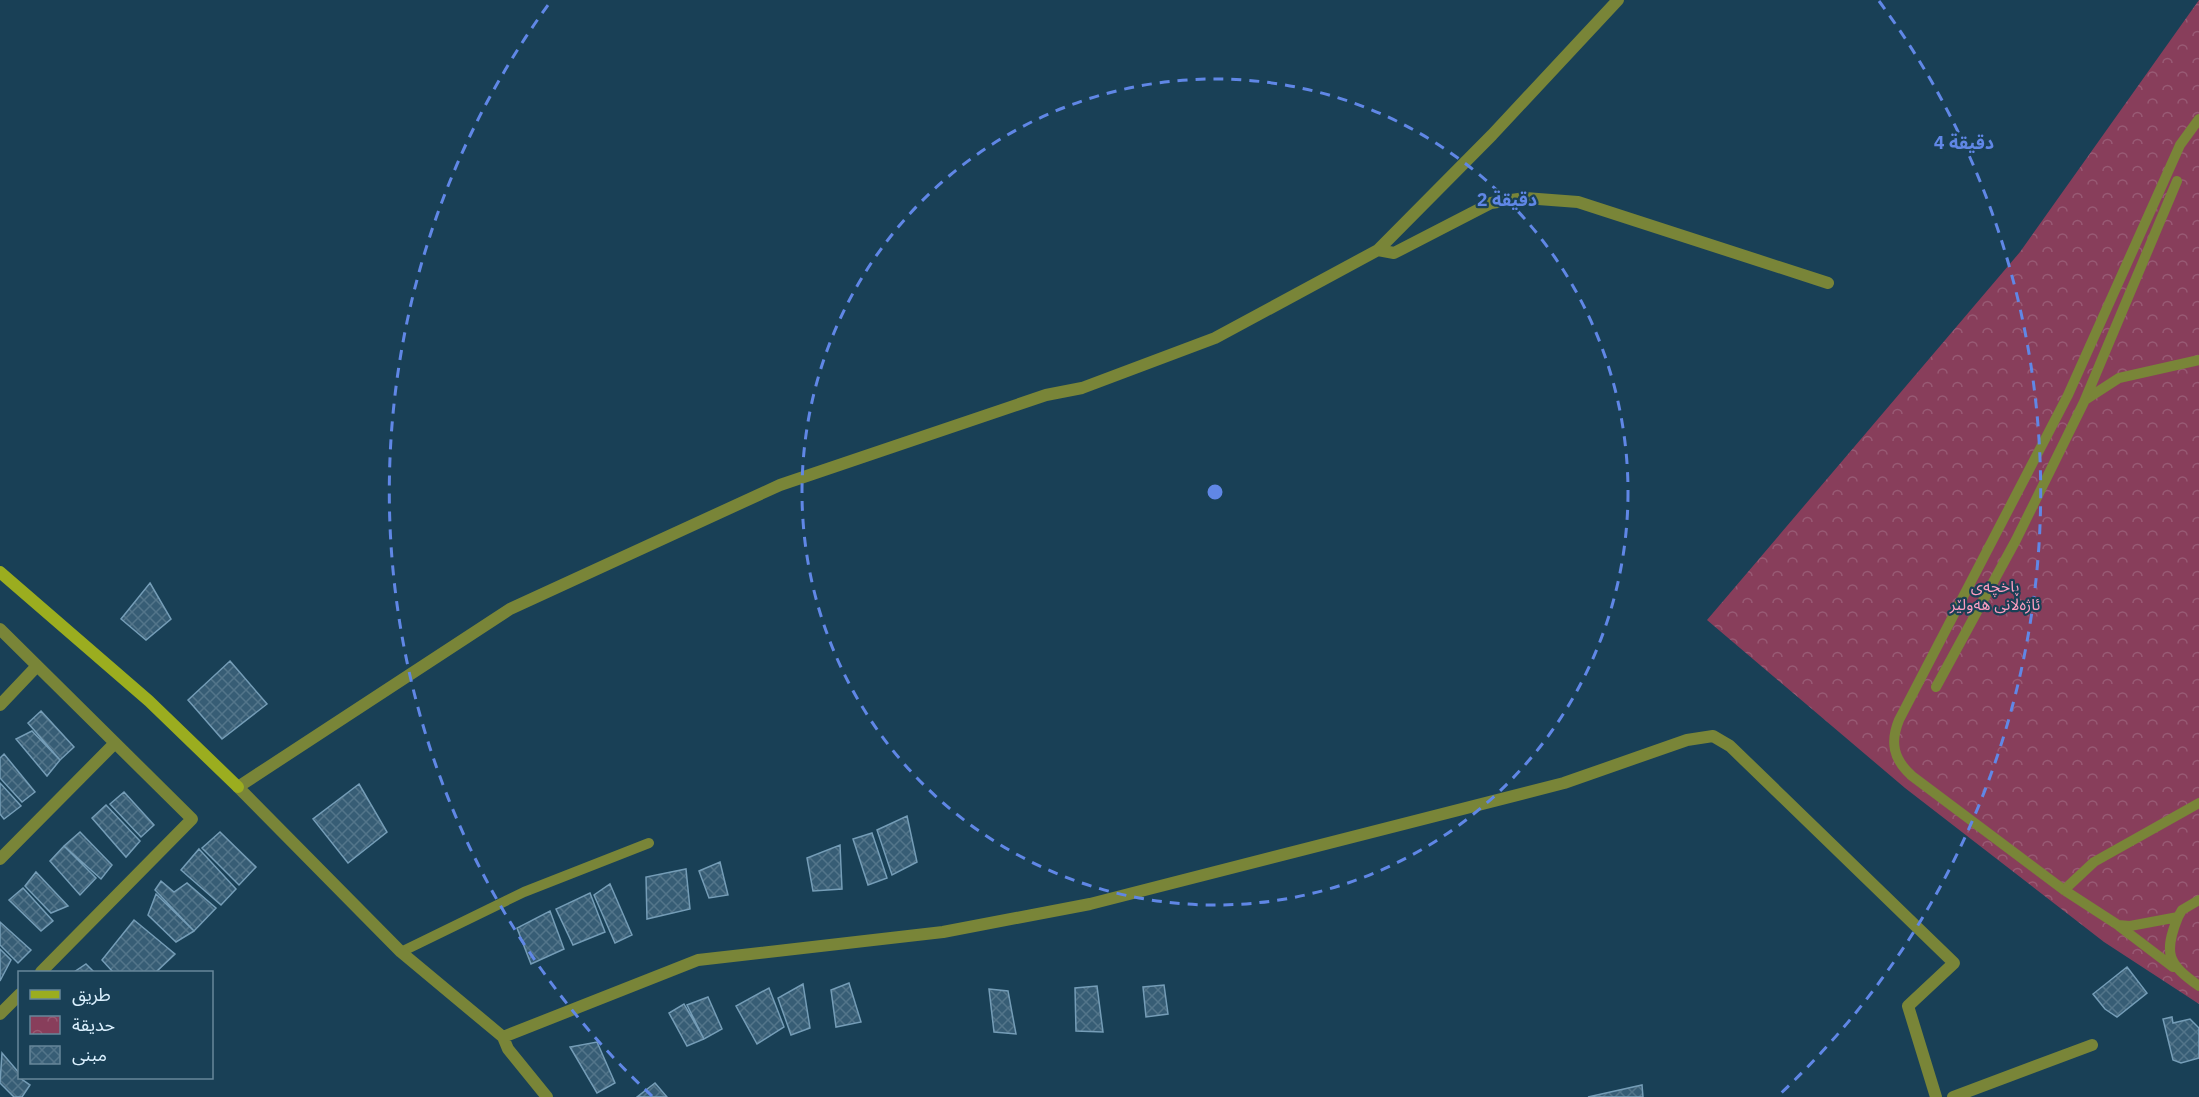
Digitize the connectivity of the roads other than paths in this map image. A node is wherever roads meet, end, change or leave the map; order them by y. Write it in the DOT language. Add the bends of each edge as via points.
graph roads {
  1 [pos="1618,0"];
  2 [pos="2199,119"];
  3 [pos="2177,181"];
  4 [pos="1378,250"];
  5 [pos="1828,283"];
  6 [pos="2199,360"];
  7 [pos="2068,395"];
  8 [pos="2084,402"];
  9 [pos="0,572"];
  10 [pos="0,629"];
  11 [pos="37,666"];
  12 [pos="1936,687"];
  13 [pos="0,705"];
  14 [pos="115,743"];
  15 [pos="238,787"];
  16 [pos="2199,803"];
  17 [pos="649,843"];
  18 [pos="0,859"];
  19 [pos="2064,890"];
  20 [pos="2199,900"];
  21 [pos="2178,917"];
  22 [pos="2118,925"];
  23 [pos="401,952"];
  24 [pos="42,971"];
  25 [pos="2178,971"];
  26 [pos="2199,986"];
  27 [pos="18,996"];
  28 [pos="0,1014"];
  29 [pos="503,1037"];
  30 [pos="2092,1045"];
  31 [pos="548,1097"];
  32 [pos="1936,1097"];
  33 [pos="1953,1097"];
  1 -- 4 [label="street"];
  2 -- 7 [label="lane" via="2180,145"];
  3 -- 8 [label="lane"];
  4 -- 5 [label="street" via="1394,253 1491,202 1557,200 1578,202"];
  4 -- 15 [label="street" via="1215,338 1082,388 1046,395 780,485 510,609"];
  6 -- 8 [label="lane" via="2119,378"];
  7 -- 8 [label="lane"];
  7 -- 19 [label="lane" via="1899,720 1893,741 1898,760 1912,776"];
  8 -- 12 [label="lane" via="2016,540"];
  9 -- 15 [label="street" via="149,702"];
  10 -- 11 [label="street"];
  11 -- 13 [label="street"];
  11 -- 14 [label="street"];
  14 -- 18 [label="street"];
  14 -- 24 [label="street" via="192,819"];
  15 -- 23 [label="street"];
  16 -- 19 [label="lane" via="2094,862"];
  17 -- 23 [label="lane" via="524,892"];
  19 -- 22 [label="lane"];
  20 -- 21 [label="lane"];
  21 -- 22 [label="lane"];
  21 -- 25 [label="lane" via="2169,950"];
  22 -- 25 [label="lane"];
  23 -- 29 [label="street"];
  25 -- 26 [label="lane"];
  27 -- 28 [label="street"];
  29 -- 31 [label="street" via="508,1049"];
  29 -- 32 [label="street" via="698,960 943,932 1090,904 1564,783 1687,740 1713,736 1730,746 1954,963 1908,1006"];
  30 -- 33 [label="street"];
}
